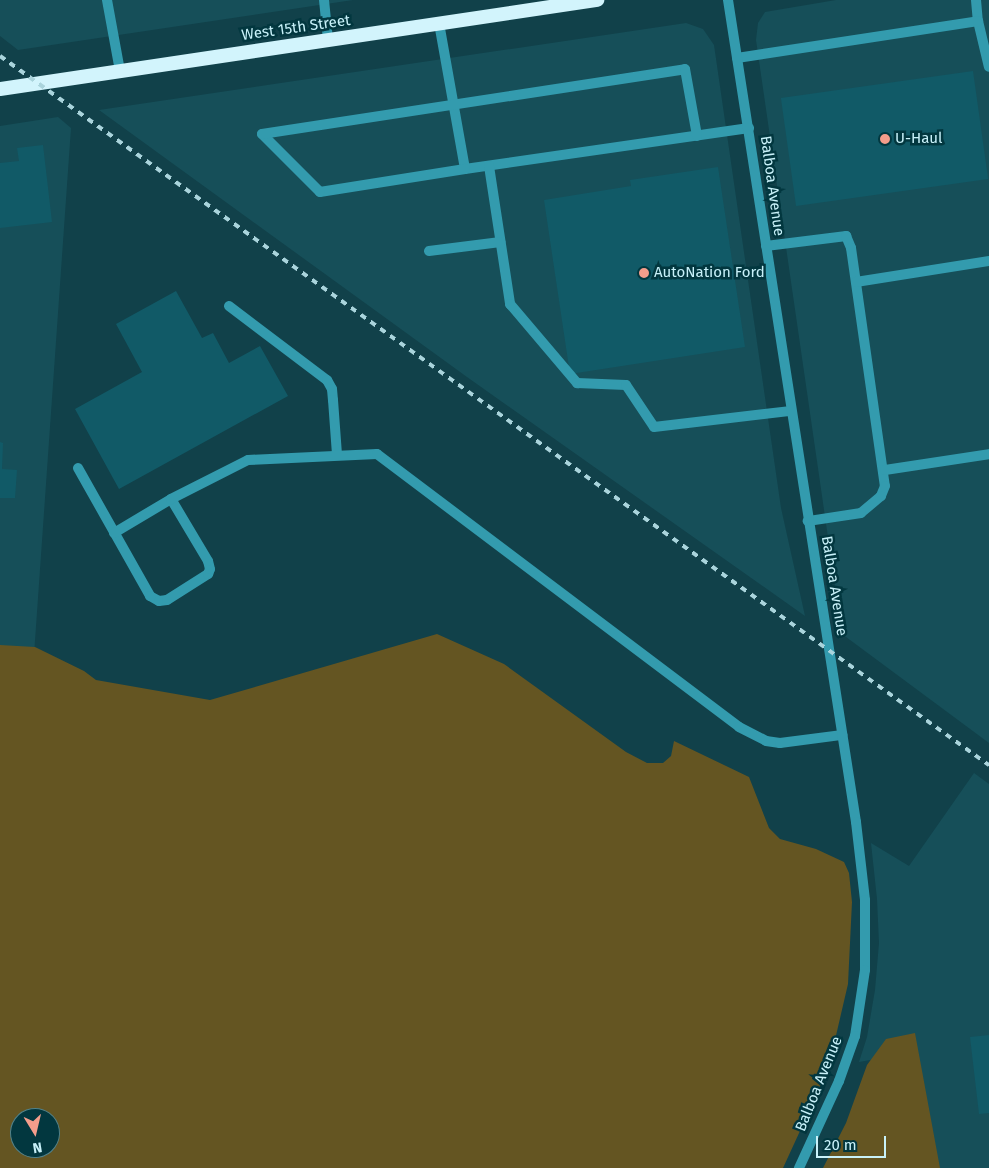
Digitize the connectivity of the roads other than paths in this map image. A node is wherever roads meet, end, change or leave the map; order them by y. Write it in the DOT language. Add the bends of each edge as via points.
graph roads {
  1 [pos="107,0"];
  2 [pos="324,0"];
  3 [pos="597,0"];
  4 [pos="728,0"];
  5 [pos="976,0"];
  6 [pos="519,6"];
  7 [pos="978,21"];
  8 [pos="440,23"];
  9 [pos="328,40"];
  10 [pos="738,58"];
  11 [pos="989,68"];
  12 [pos="120,71"];
  13 [pos="0,89"];
  14 [pos="454,106"];
  15 [pos="748,128"];
  16 [pos="697,136"];
  17 [pos="489,166"];
  18 [pos="465,169"];
  19 [pos="500,242"];
  20 [pos="766,246"];
  21 [pos="429,251"];
  22 [pos="989,261"];
  23 [pos="856,282"];
  24 [pos="230,306"];
  25 [pos="791,411"];
  26 [pos="337,454"];
  27 [pos="989,454"];
  28 [pos="78,468"];
  29 [pos="885,470"];
  30 [pos="171,499"];
  31 [pos="808,522"];
  32 [pos="114,533"];
  33 [pos="842,736"];
  34 [pos="799,1168"];
  1 -- 12 [label="street"];
  2 -- 9 [label="street"];
  3 -- 6 [label="highway, West 15th Street"];
  4 -- 10 [label="street, Balboa Avenue"];
  5 -- 7 [label="street"];
  6 -- 8 [label="highway, West 15th Street"];
  7 -- 10 [label="street"];
  7 -- 11 [label="street"];
  8 -- 9 [label="highway, West 15th Street"];
  8 -- 14 [label="street"];
  9 -- 12 [label="highway, West 15th Street"];
  10 -- 15 [label="street, Balboa Avenue"];
  12 -- 13 [label="highway, West 15th Street"];
  14 -- 16 [label="street" via="685,69"];
  14 -- 18 [label="street"];
  14 -- 18 [label="street" via="262,134 320,192"];
  15 -- 16 [label="street"];
  15 -- 20 [label="street, Balboa Avenue"];
  16 -- 17 [label="street"];
  17 -- 18 [label="street"];
  17 -- 19 [label="street"];
  19 -- 21 [label="street"];
  19 -- 25 [label="street" via="510,304 577,383 626,385 654,427"];
  20 -- 23 [label="street" via="846,236"];
  20 -- 25 [label="street, Balboa Avenue"];
  22 -- 23 [label="street"];
  23 -- 29 [label="street"];
  24 -- 26 [label="street" via="327,380 334,400"];
  25 -- 31 [label="street, Balboa Avenue"];
  26 -- 30 [label="street" via="248,460"];
  26 -- 33 [label="street" via="372,452 384,456 754,736 780,743"];
  27 -- 29 [label="street"];
  28 -- 32 [label="street"];
  29 -- 31 [label="street" via="886,486 881,496 861,513"];
  30 -- 32 [label="street"];
  30 -- 32 [label="street" via="208,560 210,569 208,574 167,600 159,601 150,596"];
  31 -- 33 [label="street, Balboa Avenue"];
  33 -- 34 [label="street, Balboa Avenue" via="864,890 865,970 860,1012 846,1063 826,1114"];
}
